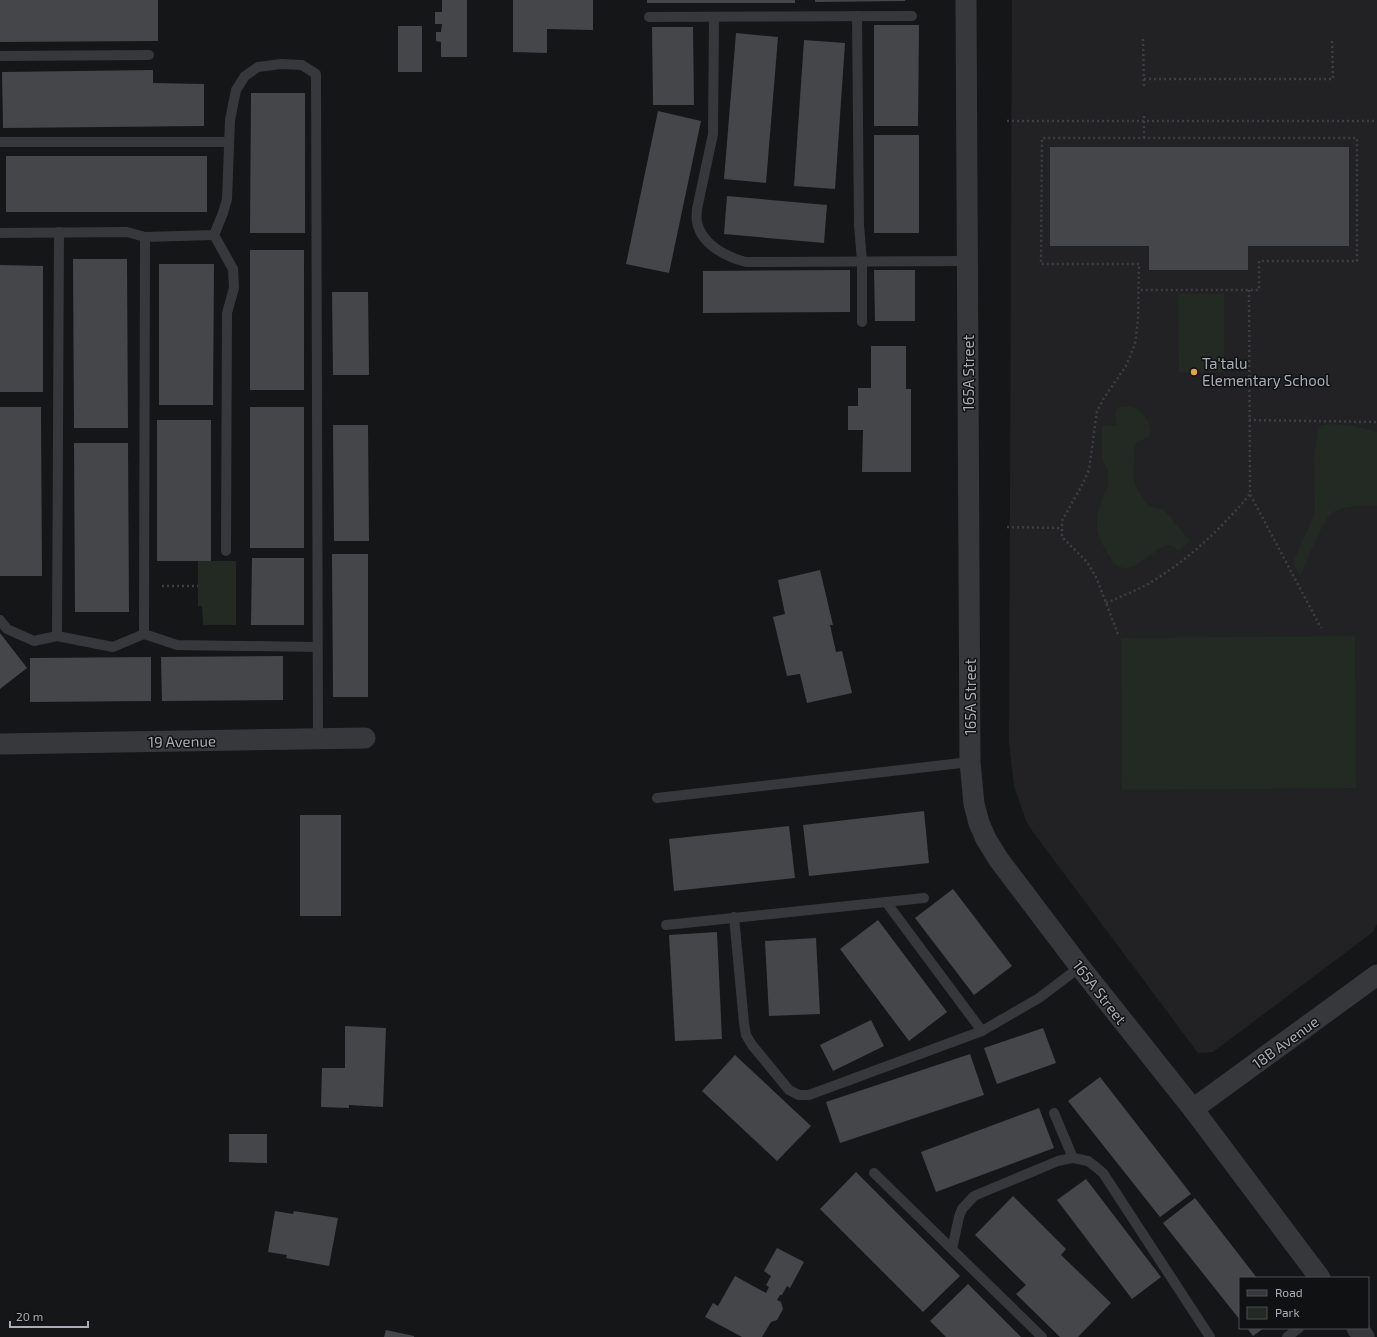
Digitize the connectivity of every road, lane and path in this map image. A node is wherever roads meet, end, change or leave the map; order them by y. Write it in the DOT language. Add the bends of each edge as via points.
graph roads {
  1 [pos="966,0"];
  2 [pos="857,16"];
  3 [pos="912,16"];
  4 [pos="649,17"];
  5 [pos="714,17"];
  6 [pos="1144,39"];
  7 [pos="1332,39"];
  8 [pos="148,55"];
  9 [pos="0,56"];
  10 [pos="1144,79"];
  11 [pos="1144,89"];
  12 [pos="1144,116"];
  13 [pos="1007,122"];
  14 [pos="1144,122"];
  15 [pos="1377,122"];
  16 [pos="1144,138"];
  17 [pos="0,142"];
  18 [pos="229,142"];
  19 [pos="59,232"];
  20 [pos="0,233"];
  21 [pos="214,235"];
  22 [pos="145,237"];
  23 [pos="862,261"];
  24 [pos="968,261"];
  25 [pos="1138,290"];
  26 [pos="1249,290"];
  27 [pos="862,322"];
  28 [pos="1249,420"];
  29 [pos="1377,422"];
  30 [pos="1250,494"];
  31 [pos="1007,528"];
  32 [pos="1062,528"];
  33 [pos="226,551"];
  34 [pos="144,586"];
  35 [pos="198,586"];
  36 [pos="1106,603"];
  37 [pos="0,620"];
  38 [pos="1321,628"];
  39 [pos="144,634"];
  40 [pos="1118,634"];
  41 [pos="57,636"];
  42 [pos="317,647"];
  43 [pos="365,738"];
  44 [pos="318,739"];
  45 [pos="0,744"];
  46 [pos="970,762"];
  47 [pos="657,798"];
  48 [pos="924,898"];
  49 [pos="886,902"];
  50 [pos="734,917"];
  51 [pos="666,925"];
  52 [pos="1080,967"];
  53 [pos="1377,975"];
  54 [pos="982,1031"];
  55 [pos="1193,1109"];
  56 [pos="1054,1113"];
  57 [pos="1073,1158"];
  58 [pos="874,1173"];
  59 [pos="952,1249"];
  60 [pos="1319,1277"];
  61 [pos="1298,1329"];
  62 [pos="1358,1329"];
  63 [pos="1042,1337"];
  64 [pos="1210,1337"];
  65 [pos="1287,1337"];
  66 [pos="1364,1337"];
  1 -- 24 [label="street, 165A Street"];
  2 -- 3 [label="lane"];
  2 -- 5 [label="lane"];
  2 -- 23 [label="lane" via="859,225"];
  4 -- 5 [label="lane"];
  5 -- 23 [label="lane" via="713,134 697,209 699,229 710,244 733,258 746,262"];
  6 -- 10 [label="path"];
  7 -- 10 [label="path" via="1333,79"];
  8 -- 9 [label="lane"];
  10 -- 11 [label="path"];
  12 -- 14 [label="path"];
  13 -- 14 [label="path"];
  14 -- 15 [label="path"];
  14 -- 16 [label="path"];
  16 -- 25 [label="path" via="1042,138 1042,264 1139,264"];
  16 -- 26 [label="path" via="1357,138 1357,261 1259,261 1259,290"];
  17 -- 18 [label="lane"];
  18 -- 21 [label="lane" via="227,199"];
  18 -- 42 [label="lane" via="236,90 245,76 258,67 281,64 302,65 316,74"];
  19 -- 20 [label="lane"];
  19 -- 22 [label="lane" via="127,232"];
  19 -- 41 [label="lane"];
  21 -- 22 [label="lane"];
  21 -- 33 [label="lane" via="233,269 234,288 227,313"];
  22 -- 34 [label="lane"];
  23 -- 24 [label="lane"];
  23 -- 27 [label="lane"];
  24 -- 46 [label="street, 165A Street"];
  25 -- 26 [label="path"];
  25 -- 32 [label="path" via="1135,344 1126,366 1097,411 1089,470 1062,520"];
  26 -- 28 [label="path"];
  28 -- 29 [label="path"];
  28 -- 30 [label="path"];
  30 -- 36 [label="path" via="1233,514 1174,567 1147,584"];
  30 -- 38 [label="path"];
  31 -- 32 [label="path"];
  32 -- 36 [label="path" via="1062,537 1087,562"];
  34 -- 35 [label="path"];
  34 -- 39 [label="lane"];
  36 -- 40 [label="path"];
  37 -- 41 [label="lane" via="7,629 34,641"];
  39 -- 41 [label="lane" via="113,647"];
  39 -- 42 [label="lane" via="177,645"];
  42 -- 44 [label="lane"];
  43 -- 44 [label="street, 19 Avenue"];
  44 -- 45 [label="street, 19 Avenue"];
  46 -- 47 [label="lane"];
  46 -- 52 [label="street, 165A Street" via="974,804 986,839"];
  48 -- 49 [label="lane"];
  49 -- 50 [label="lane"];
  49 -- 54 [label="lane"];
  50 -- 51 [label="lane"];
  50 -- 54 [label="lane" via="746,1035 789,1090 799,1095 809,1095"];
  52 -- 54 [label="lane" via="1039,998"];
  52 -- 55 [label="street, 165A Street"];
  53 -- 55 [label="street, 18B Avenue"];
  55 -- 60 [label="street, 165A Street"];
  56 -- 57 [label="lane"];
  57 -- 59 [label="lane" via="1058,1161 974,1196 962,1209"];
  57 -- 64 [label="lane" via="1088,1161 1103,1173"];
  58 -- 59 [label="lane"];
  59 -- 63 [label="lane"];
  61 -- 65 [label="lane"];
  62 -- 66 [label="street"];
}
